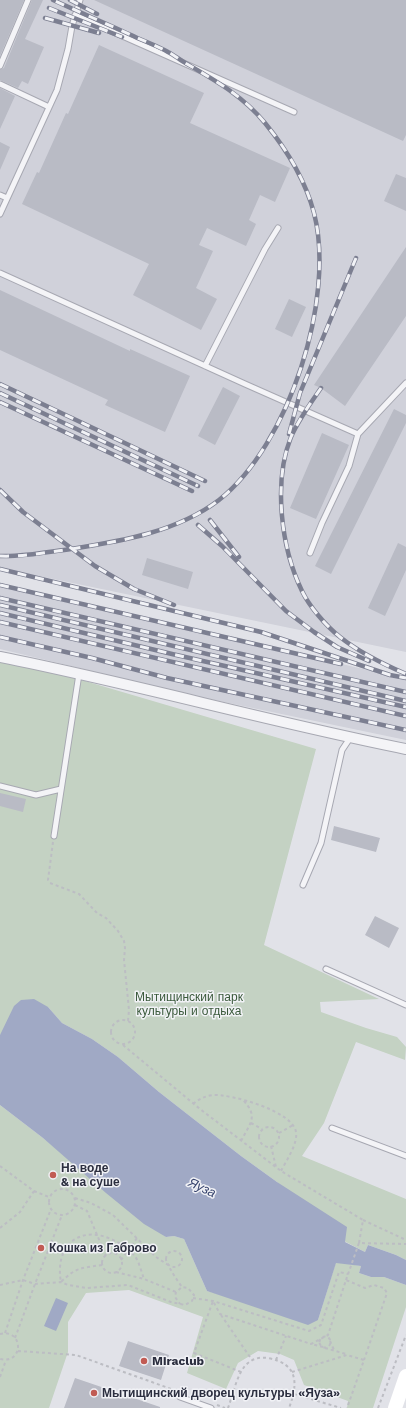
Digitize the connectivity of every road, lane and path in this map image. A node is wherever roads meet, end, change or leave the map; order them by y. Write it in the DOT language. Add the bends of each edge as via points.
graph roads {
  1 [pos="28,0"];
  2 [pos="80,0"];
  3 [pos="75,15"];
  4 [pos="0,66"];
  5 [pos="0,84"];
  6 [pos="49,107"];
  7 [pos="294,112"];
  8 [pos="0,195"];
  9 [pos="7,198"];
  10 [pos="0,214"];
  11 [pos="278,228"];
  12 [pos="0,273"];
  13 [pos="205,366"];
  14 [pos="406,383"];
  15 [pos="358,434"];
  16 [pos="310,553"];
  17 [pos="2,659"];
  18 [pos="79,674"];
  19 [pos="350,738"];
  20 [pos="406,749"];
  21 [pos="0,786"];
  22 [pos="61,789"];
  23 [pos="54,836"];
  24 [pos="303,885"];
  25 [pos="326,969"];
  26 [pos="406,1005"];
  27 [pos="128,1021"];
  28 [pos="123,1045"];
  29 [pos="242,1100"];
  30 [pos="194,1104"];
  31 [pos="251,1123"];
  32 [pos="293,1125"];
  33 [pos="332,1128"];
  34 [pos="262,1129"];
  35 [pos="278,1133"];
  36 [pos="241,1141"];
  37 [pos="271,1146"];
  38 [pos="406,1156"];
  39 [pos="0,1166"];
  40 [pos="277,1168"];
  41 [pos="281,1172"];
  42 [pos="34,1191"];
  43 [pos="49,1197"];
  44 [pos="75,1198"];
  45 [pos="75,1205"];
  46 [pos="51,1210"];
  47 [pos="62,1215"];
  48 [pos="363,1220"];
  49 [pos="0,1228"];
  50 [pos="98,1235"];
  51 [pos="137,1238"];
  52 [pos="406,1240"];
  53 [pos="359,1243"];
  54 [pos="406,1244"];
  55 [pos="129,1250"];
  56 [pos="106,1256"];
  57 [pos="121,1260"];
  58 [pos="102,1265"];
  59 [pos="168,1265"];
  60 [pos="116,1272"];
  61 [pos="348,1273"];
  62 [pos="144,1279"];
  63 [pos="23,1280"];
  64 [pos="346,1280"];
  65 [pos="61,1282"];
  66 [pos="35,1284"];
  67 [pos="0,1285"];
  68 [pos="182,1287"];
  69 [pos="176,1292"];
  70 [pos="193,1298"];
  71 [pos="212,1301"];
  72 [pos="180,1304"];
  73 [pos="220,1314"];
  74 [pos="5,1333"];
  75 [pos="0,1334"];
  76 [pos="328,1335"];
  77 [pos="406,1335"];
  78 [pos="286,1336"];
  79 [pos="15,1338"];
  80 [pos="323,1338"];
  81 [pos="330,1340"];
  82 [pos="311,1344"];
  83 [pos="324,1348"];
  84 [pos="18,1351"];
  85 [pos="334,1351"];
  86 [pos="347,1355"];
  87 [pos="0,1360"];
  88 [pos="6,1360"];
  89 [pos="252,1360"];
  90 [pos="276,1360"];
  91 [pos="364,1360"];
  92 [pos="241,1372"];
  93 [pos="292,1372"];
  94 [pos="406,1376"];
  95 [pos="0,1377"];
  96 [pos="180,1394"];
  97 [pos="294,1394"];
  98 [pos="212,1406"];
  99 [pos="226,1408"];
  100 [pos="289,1408"];
  101 [pos="341,1408"];
  102 [pos="347,1408"];
  103 [pos="378,1408"];
  104 [pos="395,1408"];
  1 -- 4 [label="lane"];
  2 -- 3 [label="lane"];
  3 -- 6 [label="lane" via="64,68"];
  3 -- 7 [label="lane"];
  5 -- 6 [label="lane"];
  6 -- 9 [label="lane"];
  8 -- 9 [label="lane"];
  9 -- 10 [label="lane"];
  11 -- 13 [label="lane"];
  12 -- 13 [label="lane"];
  13 -- 15 [label="lane"];
  14 -- 15 [label="lane"];
  15 -- 16 [label="lane" via="349,466"];
  17 -- 18 [label="street"];
  18 -- 19 [label="street"];
  18 -- 22 [label="lane"];
  19 -- 20 [label="street"];
  19 -- 24 [label="lane" via="342,750 321,843"];
  21 -- 22 [label="lane" via="36,794"];
  22 -- 23 [label="lane"];
  23 -- 27 [label="path" via="48,880 50,883 79,894 114,926 124,941"];
  25 -- 26 [label="lane"];
  27 -- 28 [label="path" via="134,1027 135,1035 131,1042"];
  27 -- 28 [label="path" via="116,1022 110,1032 116,1042"];
  28 -- 30 [label="path"];
  29 -- 30 [label="path" via="213,1095 204,1097"];
  29 -- 31 [label="path" via="250,1108"];
  29 -- 32 [label="path" via="288,1118"];
  30 -- 36 [label="path"];
  31 -- 34 [label="path"];
  31 -- 36 [label="path"];
  32 -- 35 [label="path"];
  32 -- 41 [label="path" via="296,1132 294,1147"];
  33 -- 38 [label="lane"];
  34 -- 35 [label="path" via="268,1126"];
  34 -- 37 [label="path" via="259,1135 260,1142 265,1146"];
  35 -- 37 [label="path" via="277,1143"];
  36 -- 40 [label="path"];
  37 -- 40 [label="path"];
  39 -- 42 [label="path"];
  40 -- 41 [label="path"];
  41 -- 48 [label="path"];
  42 -- 43 [label="path"];
  42 -- 49 [label="path" via="20,1212"];
  43 -- 44 [label="path" via="55,1190 64,1188 71,1191"];
  43 -- 46 [label="path"];
  44 -- 45 [label="path"];
  44 -- 51 [label="path" via="113,1216"];
  45 -- 47 [label="path" via="71,1212"];
  45 -- 50 [label="path" via="88,1211"];
  46 -- 47 [label="path"];
  46 -- 63 [label="path"];
  47 -- 66 [label="path"];
  48 -- 52 [label="path"];
  48 -- 53 [label="path"];
  50 -- 55 [label="path" via="109,1238"];
  50 -- 56 [label="path"];
  50 -- 65 [label="path" via="82,1236 71,1241 61,1258"];
  51 -- 55 [label="path"];
  51 -- 59 [label="path"];
  53 -- 54 [label="path"];
  53 -- 61 [label="path"];
  55 -- 57 [label="path"];
  55 -- 62 [label="path" via="136,1259"];
  56 -- 57 [label="path" via="114,1254"];
  56 -- 58 [label="path"];
  57 -- 60 [label="path" via="122,1266"];
  58 -- 60 [label="path" via="107,1272"];
  58 -- 65 [label="path" via="70,1272"];
  59 -- 59 [label="path" via="168,1254 179,1254 181,1259 178,1266"];
  59 -- 68 [label="path"];
  60 -- 62 [label="path"];
  61 -- 64 [label="path"];
  61 -- 71 [label="path" via="339,1272 321,1325 309,1331"];
  62 -- 69 [label="path"];
  63 -- 66 [label="path"];
  63 -- 67 [label="path"];
  63 -- 74 [label="path"];
  64 -- 76 [label="path"];
  64 -- 91 [label="path" via="365,1288 374,1285 384,1288 386,1293"];
  65 -- 66 [label="path"];
  65 -- 72 [label="path" via="87,1288 128,1285"];
  66 -- 79 [label="path"];
  68 -- 69 [label="path"];
  68 -- 70 [label="path" via="191,1289"];
  69 -- 72 [label="path" via="175,1297"];
  70 -- 71 [label="path"];
  70 -- 72 [label="path" via="188,1304"];
  71 -- 73 [label="path"];
  71 -- 92 [label="path" via="194,1353"];
  73 -- 78 [label="path"];
  73 -- 89 [label="path"];
  74 -- 75 [label="path"];
  74 -- 79 [label="path"];
  76 -- 80 [label="path"];
  76 -- 81 [label="path"];
  77 -- 103 [label="path"];
  78 -- 82 [label="path"];
  78 -- 90 [label="path"];
  79 -- 84 [label="path"];
  80 -- 81 [label="path" via="327,1337"];
  80 -- 82 [label="path"];
  80 -- 83 [label="path" via="320,1343"];
  81 -- 83 [label="path" via="329,1346"];
  81 -- 85 [label="path"];
  82 -- 83 [label="path"];
  83 -- 85 [label="path"];
  84 -- 88 [label="path"];
  84 -- 96 [label="path" via="76,1355"];
  85 -- 86 [label="path"];
  86 -- 91 [label="path"];
  86 -- 93 [label="path"];
  87 -- 88 [label="path"];
  88 -- 95 [label="path"];
  89 -- 90 [label="path" via="264,1357"];
  89 -- 92 [label="path"];
  90 -- 93 [label="path" via="283,1362"];
  91 -- 102 [label="path"];
  92 -- 99 [label="path"];
  93 -- 97 [label="path"];
  94 -- 104 [label="main road"];
  96 -- 98 [label="lane"];
  97 -- 100 [label="path"];
  97 -- 101 [label="path"];
  98 -- 99 [label="path"];
}
